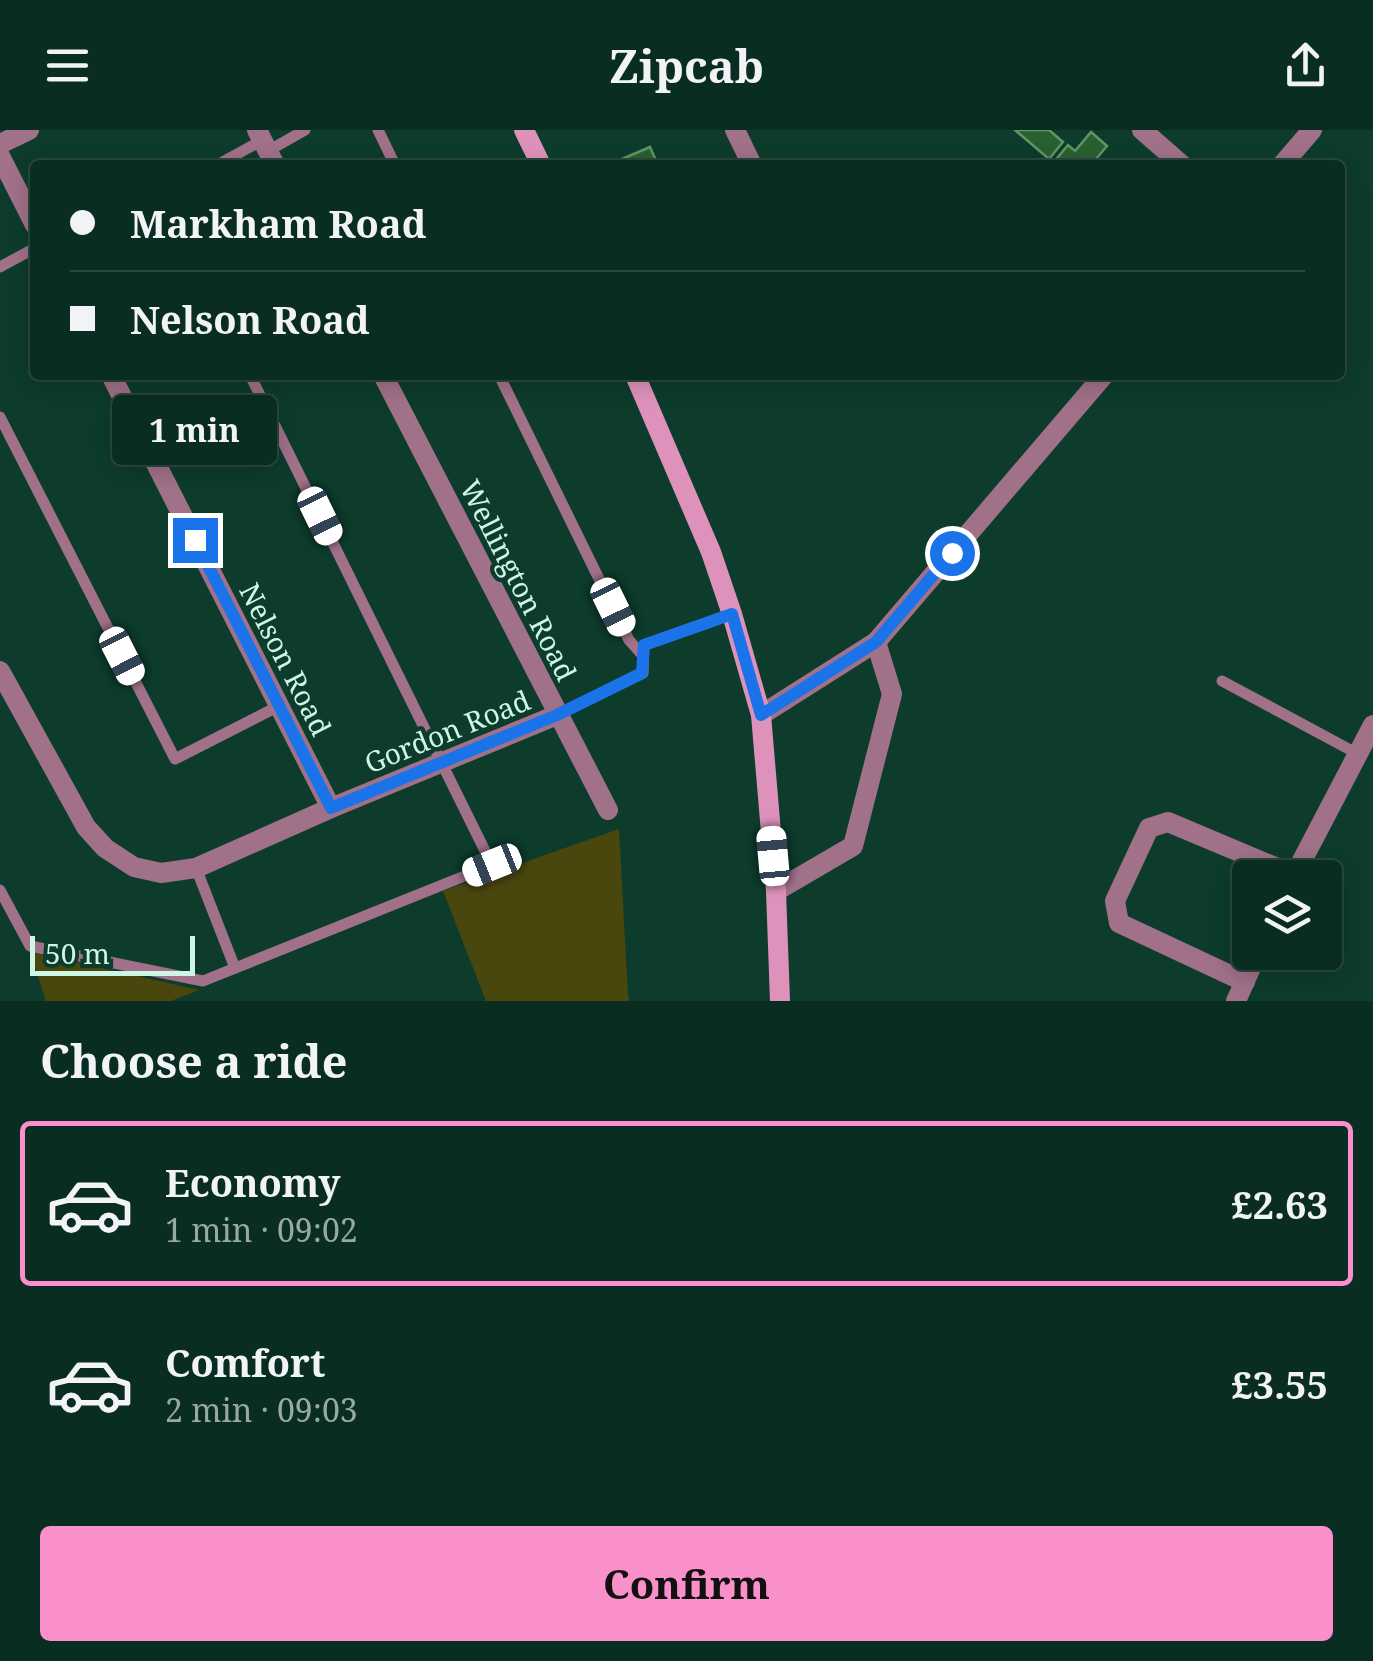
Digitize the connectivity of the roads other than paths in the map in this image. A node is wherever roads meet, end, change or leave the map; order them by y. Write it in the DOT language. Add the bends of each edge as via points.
graph roads {
  1 [pos="29,130"];
  2 [pos="305,130"];
  3 [pos="378,130"];
  4 [pos="524,130"];
  5 [pos="735,130"];
  6 [pos="1142,130"];
  7 [pos="1312,130"];
  8 [pos="0,144"];
  9 [pos="266,147"];
  10 [pos="0,156"];
  11 [pos="231,160"];
  12 [pos="393,160"];
  13 [pos="538,160"];
  14 [pos="750,160"];
  15 [pos="1176,160"];
  16 [pos="1286,160"];
  17 [pos="30,215"];
  18 [pos="30,251"];
  19 [pos="0,267"];
  20 [pos="114,380"];
  21 [pos="252,380"];
  22 [pos="386,380"];
  23 [pos="501,380"];
  24 [pos="637,380"];
  25 [pos="1100,380"];
  26 [pos="0,417"];
  27 [pos="732,614"];
  28 [pos="876,642"];
  29 [pos="643,656"];
  30 [pos="0,671"];
  31 [pos="1222,681"];
  32 [pos="279,706"];
  33 [pos="557,715"];
  34 [pos="761,715"];
  35 [pos="1373,725"];
  36 [pos="1358,754"];
  37 [pos="443,762"];
  38 [pos="331,808"];
  39 [pos="608,810"];
  40 [pos="1256,860"];
  41 [pos="1302,860"];
  42 [pos="196,868"];
  43 [pos="0,890"];
  44 [pos="776,891"];
  45 [pos="235,968"];
  46 [pos="1240,992"];
  47 [pos="780,1001"];
  1 -- 8 [label="street"];
  2 -- 9 [label="lane"];
  3 -- 12 [label="lane"];
  4 -- 13 [label="main road"];
  5 -- 14 [label="street"];
  6 -- 15 [label="street"];
  7 -- 16 [label="street"];
  9 -- 11 [label="lane"];
  10 -- 17 [label="street"];
  18 -- 19 [label="lane"];
  20 -- 32 [label="street, Nelson Road"];
  21 -- 37 [label="lane"];
  22 -- 33 [label="street, Wellington Road"];
  23 -- 29 [label="lane" via="629,640"];
  24 -- 27 [label="main road"];
  25 -- 28 [label="street"];
  26 -- 32 [label="lane" via="175,759"];
  27 -- 29 [label="lane" via="644,645"];
  27 -- 34 [label="main road"];
  28 -- 34 [label="street"];
  28 -- 44 [label="street" via="892,694 853,846"];
  29 -- 33 [label="lane" via="642,673"];
  30 -- 42 [label="street, Gordon Road" via="104,848 134,867 161,873"];
  31 -- 36 [label="lane"];
  32 -- 38 [label="street, Nelson Road"];
  33 -- 37 [label="street, Gordon Road"];
  33 -- 39 [label="street, Wellington Road"];
  34 -- 44 [label="main road"];
  35 -- 36 [label="street"];
  36 -- 41 [label="street"];
  37 -- 38 [label="street, Gordon Road"];
  37 -- 45 [label="lane" via="492,865"];
  38 -- 42 [label="street, Gordon Road"];
  40 -- 46 [label="street" via="1168,822 1150,828 1115,901 1119,923"];
  42 -- 45 [label="lane"];
  43 -- 45 [label="lane" via="30,946 203,982"];
  44 -- 47 [label="main road"];
}
